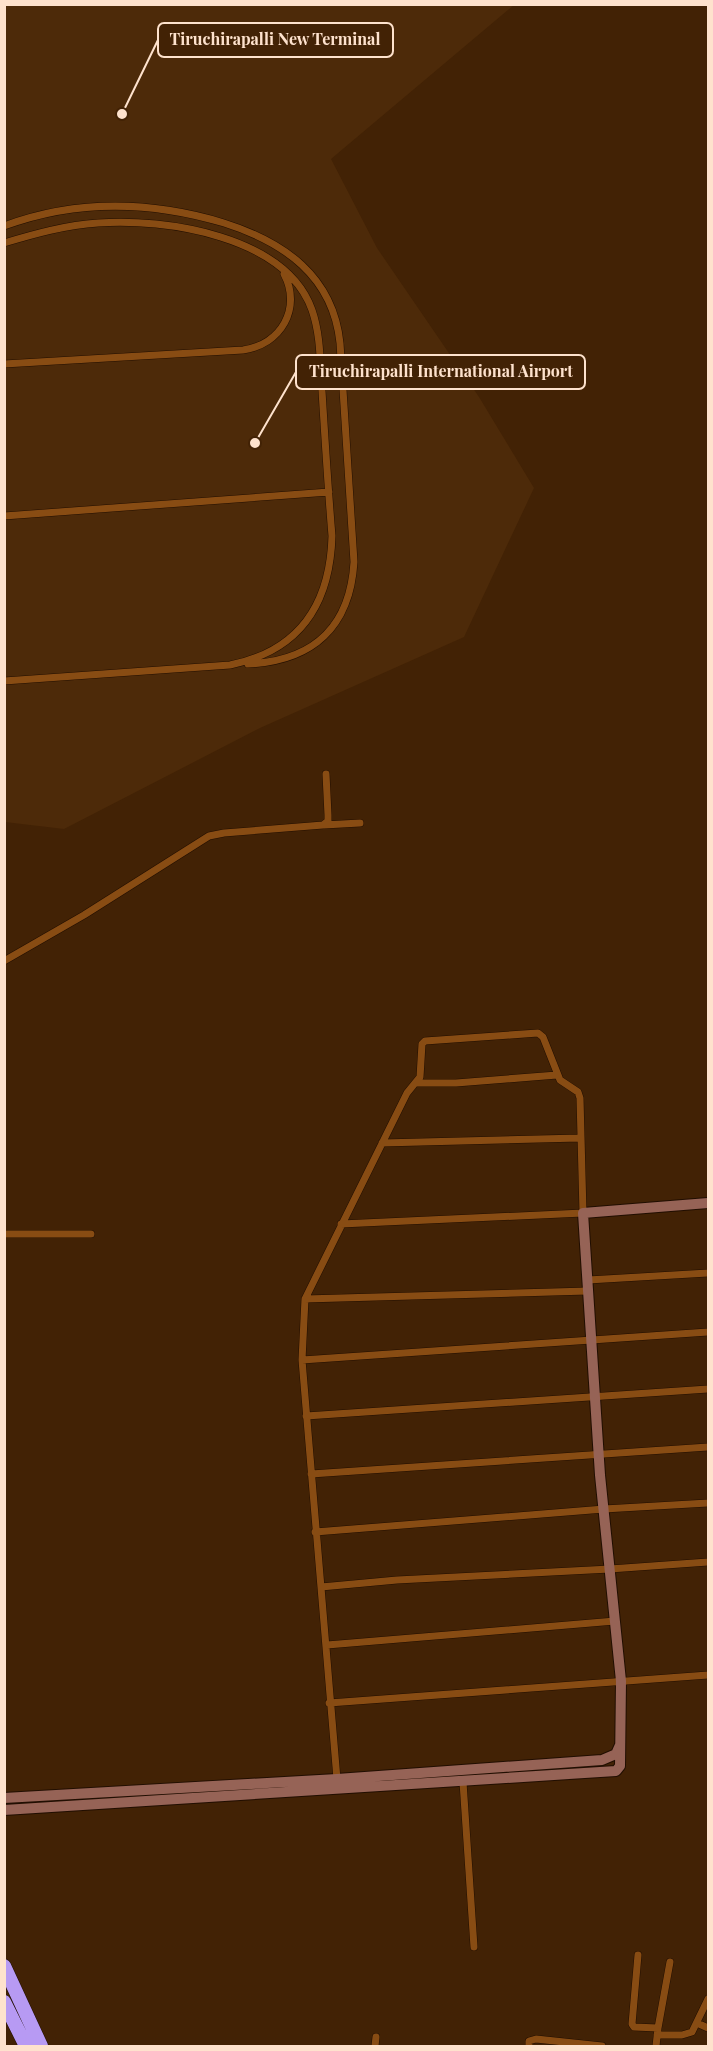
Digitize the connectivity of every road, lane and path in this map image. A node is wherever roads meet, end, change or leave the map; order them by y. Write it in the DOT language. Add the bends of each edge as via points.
graph roads {
  1 [pos="4,226"];
  2 [pos="4,243"];
  3 [pos="281,269"];
  4 [pos="4,364"];
  5 [pos="329,492"];
  6 [pos="4,516"];
  7 [pos="230,665"];
  8 [pos="4,681"];
  9 [pos="326,774"];
  10 [pos="360,823"];
  11 [pos="323,825"];
  12 [pos="4,961"];
  13 [pos="557,1075"];
  14 [pos="416,1083"];
  15 [pos="580,1138"];
  16 [pos="382,1143"];
  17 [pos="708,1203"];
  18 [pos="583,1214"];
  19 [pos="341,1224"];
  20 [pos="4,1234"];
  21 [pos="91,1234"];
  22 [pos="708,1273"];
  23 [pos="588,1285"];
  24 [pos="305,1299"];
  25 [pos="708,1332"];
  26 [pos="592,1340"];
  27 [pos="302,1360"];
  28 [pos="708,1389"];
  29 [pos="595,1397"];
  30 [pos="306,1416"];
  31 [pos="708,1447"];
  32 [pos="599,1454"];
  33 [pos="311,1474"];
  34 [pos="708,1503"];
  35 [pos="604,1509"];
  36 [pos="315,1532"];
  37 [pos="708,1562"];
  38 [pos="610,1569"];
  39 [pos="321,1587"];
  40 [pos="615,1621"];
  41 [pos="327,1645"];
  42 [pos="708,1675"];
  43 [pos="621,1682"];
  44 [pos="329,1703"];
  45 [pos="621,1743"];
  46 [pos="451,1771"];
  47 [pos="337,1779"];
  48 [pos="457,1783"];
  49 [pos="191,1793"];
  50 [pos="4,1798"];
  51 [pos="4,1810"];
  52 [pos="474,1947"];
  53 [pos="638,1955"];
  54 [pos="670,1962"];
  55 [pos="4,1966"];
  56 [pos="708,1999"];
  57 [pos="4,2002"];
  58 [pos="697,2023"];
  59 [pos="708,2028"];
  60 [pos="657,2032"];
  61 [pos="376,2037"];
  62 [pos="35,2046"];
  63 [pos="375,2046"];
  64 [pos="529,2046"];
  65 [pos="602,2046"];
  66 [pos="656,2046"];
  1 -- 7 [label="street" via="49,212 119,205 162,208 206,218 249,231 288,252 320,286 331,305 338,328 354,562 350,591 339,619 314,644 268,663"];
  2 -- 3 [label="street" via="95,223 157,224 200,231 241,245"];
  3 -- 4 [label="street" via="290,290 289,315 274,337 260,346"];
  3 -- 5 [label="street" via="305,293 317,331"];
  5 -- 6 [label="street"];
  5 -- 7 [label="street" via="331,556 317,603 306,622 282,645 252,660"];
  7 -- 8 [label="street"];
  9 -- 11 [label="street" via="328,821"];
  10 -- 11 [label="street"];
  11 -- 12 [label="street" via="209,836"];
  13 -- 14 [label="street"];
  13 -- 14 [label="street" via="538,1033 425,1041"];
  13 -- 15 [label="street" via="578,1092"];
  14 -- 16 [label="street"];
  15 -- 16 [label="street"];
  15 -- 18 [label="street"];
  16 -- 19 [label="street"];
  17 -- 18 [label="street"];
  18 -- 19 [label="street"];
  18 -- 23 [label="street"];
  19 -- 24 [label="street"];
  20 -- 21 [label="street"];
  22 -- 23 [label="street"];
  23 -- 24 [label="street"];
  23 -- 26 [label="street"];
  24 -- 27 [label="street"];
  25 -- 26 [label="street"];
  26 -- 27 [label="street"];
  26 -- 29 [label="street"];
  27 -- 30 [label="street"];
  28 -- 29 [label="street"];
  29 -- 30 [label="street"];
  29 -- 32 [label="street"];
  30 -- 33 [label="street"];
  31 -- 32 [label="street"];
  32 -- 33 [label="street"];
  32 -- 35 [label="street"];
  33 -- 36 [label="street"];
  34 -- 35 [label="street"];
  35 -- 36 [label="street"];
  35 -- 38 [label="street"];
  36 -- 39 [label="street"];
  37 -- 38 [label="street"];
  38 -- 39 [label="street"];
  38 -- 40 [label="street"];
  39 -- 41 [label="street"];
  40 -- 41 [label="street"];
  40 -- 43 [label="street"];
  41 -- 44 [label="street"];
  42 -- 43 [label="street"];
  43 -- 44 [label="street"];
  43 -- 45 [label="street"];
  44 -- 47 [label="street"];
  45 -- 46 [label="street" via="616,1754 602,1760"];
  45 -- 48 [label="street" via="620,1766 610,1773"];
  46 -- 47 [label="street"];
  46 -- 48 [label="street"];
  47 -- 49 [label="street"];
  48 -- 49 [label="street"];
  48 -- 52 [label="street"];
  49 -- 50 [label="street"];
  49 -- 51 [label="street"];
  53 -- 60 [label="street" via="632,2024"];
  54 -- 60 [label="street"];
  55 -- 62 [label="highway"];
  56 -- 58 [label="street"];
  57 -- 62 [label="highway"];
  58 -- 59 [label="street"];
  58 -- 60 [label="street" via="687,2034"];
  60 -- 66 [label="street"];
  61 -- 63 [label="street"];
  64 -- 65 [label="street" via="536,2039"];
}
